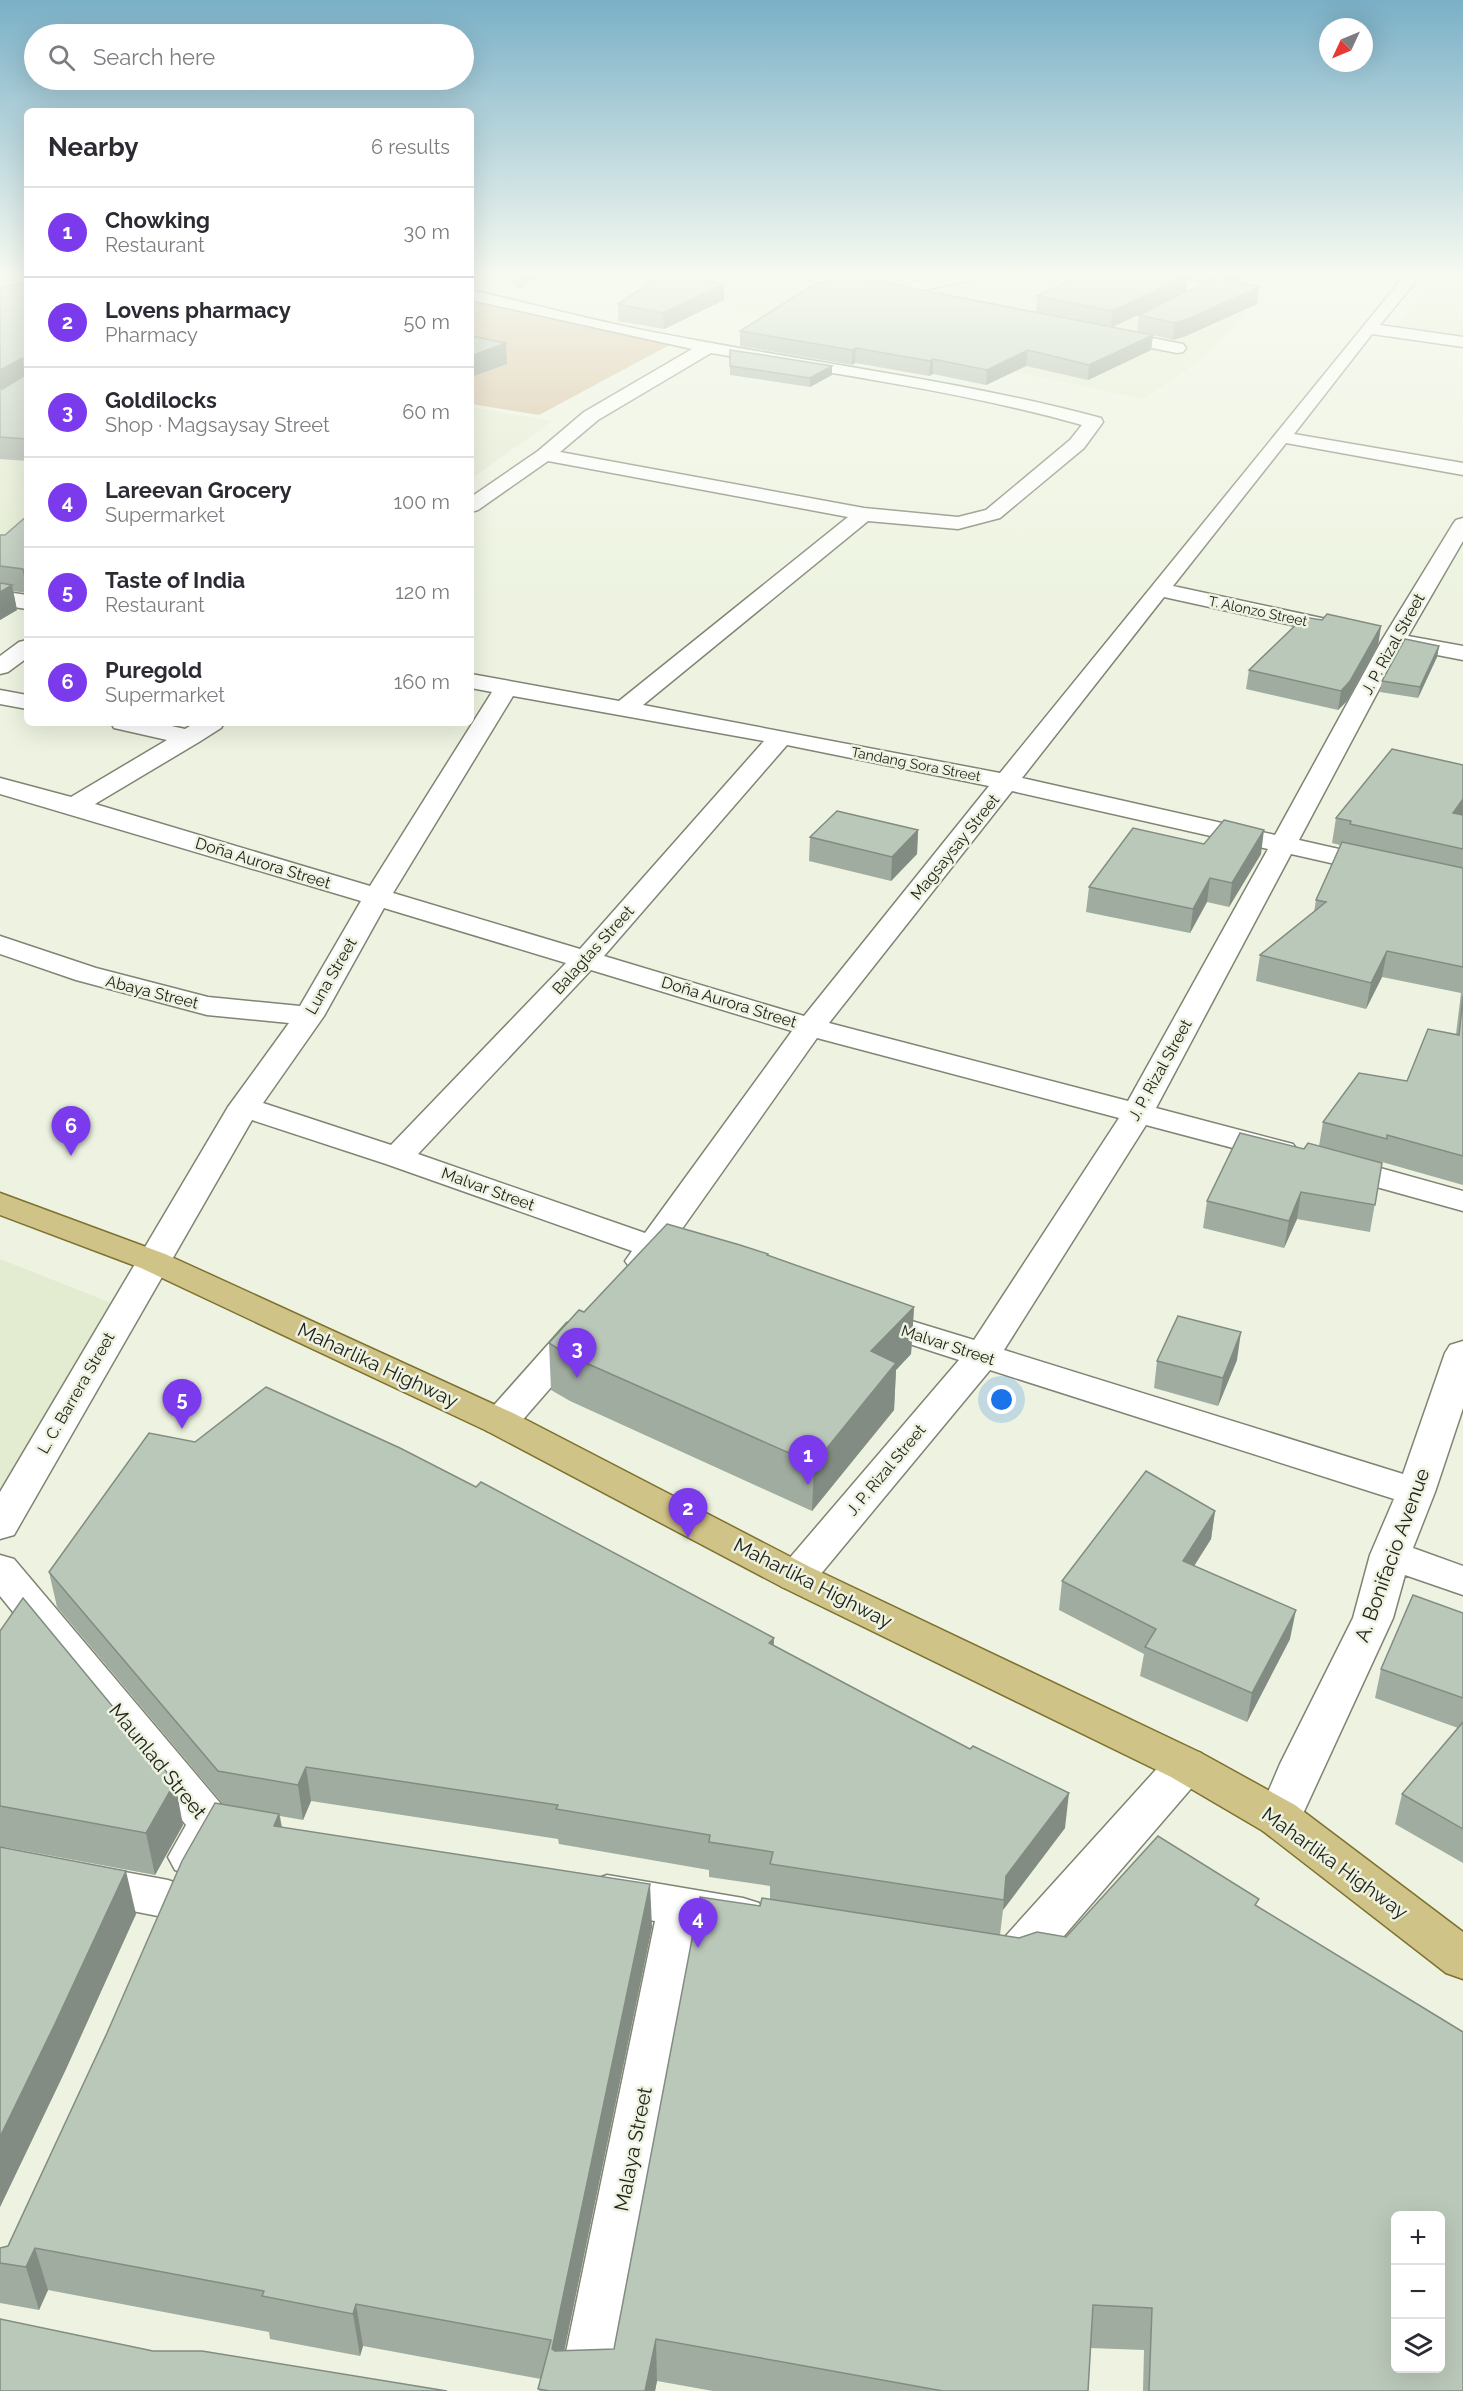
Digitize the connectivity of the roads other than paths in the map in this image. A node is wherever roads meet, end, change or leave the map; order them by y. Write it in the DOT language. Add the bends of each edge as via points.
graph roads {
  1 [pos="641,387"];
  2 [pos="933,387"];
  3 [pos="1321,387"];
  4 [pos="1281,437"];
  5 [pos="544,455"];
  6 [pos="1463,469"];
  7 [pos="474,504"];
  8 [pos="864,514"];
  9 [pos="1463,524"];
  10 [pos="1160,590"];
  11 [pos="0,598"];
  12 [pos="24,602"];
  13 [pos="1394,640"];
  14 [pos="24,649"];
  15 [pos="1463,653"];
  16 [pos="0,667"];
  17 [pos="474,682"];
  18 [pos="506,688"];
  19 [pos="0,696"];
  20 [pos="24,701"];
  21 [pos="625,708"];
  22 [pos="137,726"];
  23 [pos="207,726"];
  24 [pos="190,737"];
  25 [pos="781,737"];
  26 [pos="1007,782"];
  27 [pos="0,786"];
  28 [pos="74,806"];
  29 [pos="1285,843"];
  30 [pos="1463,885"];
  31 [pos="375,898"];
  32 [pos="0,944"];
  33 [pos="586,959"];
  34 [pos="309,1016"];
  35 [pos="810,1027"];
  36 [pos="244,1107"];
  37 [pos="1138,1112"];
  38 [pos="397,1157"];
  39 [pos="1463,1201"];
  40 [pos="0,1203"];
  41 [pos="653,1248"];
  42 [pos="153,1261"];
  43 [pos="699,1263"];
  44 [pos="624,1282"];
  45 [pos="602,1307"];
  46 [pos="835,1308"];
  47 [pos="1463,1353"];
  48 [pos="982,1356"];
  49 [pos="500,1422"];
  50 [pos="1416,1492"];
  51 [pos="0,1526"];
  52 [pos="1390,1555"];
  53 [pos="0,1569"];
  54 [pos="796,1576"];
  55 [pos="1463,1581"];
  56 [pos="1186,1765"];
  57 [pos="1279,1818"];
  58 [pos="0,1868"];
  59 [pos="563,1887"];
  60 [pos="681,1907"];
  61 [pos="785,1923"];
  62 [pos="969,1952"];
  63 [pos="1463,1959"];
  64 [pos="586,2391"];
  1 -- 5 [label="street" via="591,416"];
  2 -- 8 [label="street" via="1094,422 1077,444 993,514 958,523"];
  3 -- 4 [label="street, Magsaysay Street"];
  4 -- 6 [label="street"];
  4 -- 10 [label="street, Magsaysay Street"];
  5 -- 7 [label="street"];
  5 -- 8 [label="street"];
  8 -- 21 [label="street"];
  9 -- 13 [label="street, J. P. Rizal Street"];
  10 -- 13 [label="street, T. Alonzo Street"];
  10 -- 26 [label="street, Magsaysay Street"];
  11 -- 12 [label="street"];
  13 -- 15 [label="street, T. Alonzo Street"];
  13 -- 29 [label="street, J. P. Rizal Street"];
  14 -- 16 [label="street"];
  17 -- 18 [label="street, Tandang Sora Street"];
  18 -- 21 [label="street, Tandang Sora Street"];
  18 -- 31 [label="street, Luna Street"];
  19 -- 20 [label="street"];
  21 -- 25 [label="street, Tandang Sora Street"];
  22 -- 24 [label="street"];
  23 -- 24 [label="street"];
  24 -- 28 [label="street"];
  25 -- 26 [label="street, Tandang Sora Street"];
  25 -- 33 [label="street, Balagtas Street"];
  26 -- 29 [label="street, Tandang Sora Street"];
  26 -- 35 [label="street, Magsaysay Street"];
  27 -- 28 [label="street, Doña Aurora Street"];
  28 -- 31 [label="street, Doña Aurora Street"];
  29 -- 30 [label="street, Tandang Sora Street"];
  29 -- 37 [label="street, J. P. Rizal Street"];
  31 -- 33 [label="street, Doña Aurora Street"];
  31 -- 34 [label="street, Luna Street"];
  32 -- 34 [label="street, Abaya Street" via="86,974 207,1006"];
  33 -- 35 [label="street, Doña Aurora Street"];
  33 -- 38 [label="street, Balagtas Street"];
  34 -- 36 [label="street, Luna Street"];
  35 -- 37 [label="street, Doña Aurora Street"];
  35 -- 41 [label="street, Magsaysay Street"];
  36 -- 38 [label="street, Malvar Street"];
  36 -- 42 [label="street, Luna Street"];
  37 -- 39 [label="street, Doña Aurora Street"];
  37 -- 48 [label="street, J. P. Rizal Street"];
  38 -- 41 [label="street, Malvar Street"];
  40 -- 42 [label="main road, Maharlika Highway"];
  41 -- 43 [label="street, Malvar Street"];
  41 -- 44 [label="street, Magsaysay Street"];
  42 -- 49 [label="main road, Maharlika Highway"];
  42 -- 51 [label="street, L. C. Barrera Street"];
  45 -- 49 [label="street"];
  46 -- 48 [label="street, Malvar Street"];
  47 -- 50 [label="street, A. Bonifacio Avenue"];
  48 -- 50 [label="street, Malvar Street"];
  48 -- 54 [label="street, J. P. Rizal Street"];
  49 -- 54 [label="main road, Maharlika Highway"];
  50 -- 52 [label="street, A. Bonifacio Avenue"];
  52 -- 55 [label="street"];
  52 -- 57 [label="street, A. Bonifacio Avenue" via="1373,1618"];
  53 -- 58 [label="street, Maunlad Street" via="231,1827 161,1915"];
  54 -- 56 [label="main road, Maharlika Highway"];
  56 -- 57 [label="main road, Maharlika Highway"];
  56 -- 62 [label="street" via="1015,1959"];
  57 -- 63 [label="main road, Maharlika Highway"];
  59 -- 60 [label="street"];
  60 -- 61 [label="street"];
  60 -- 64 [label="street, Malaya Street"];
}
